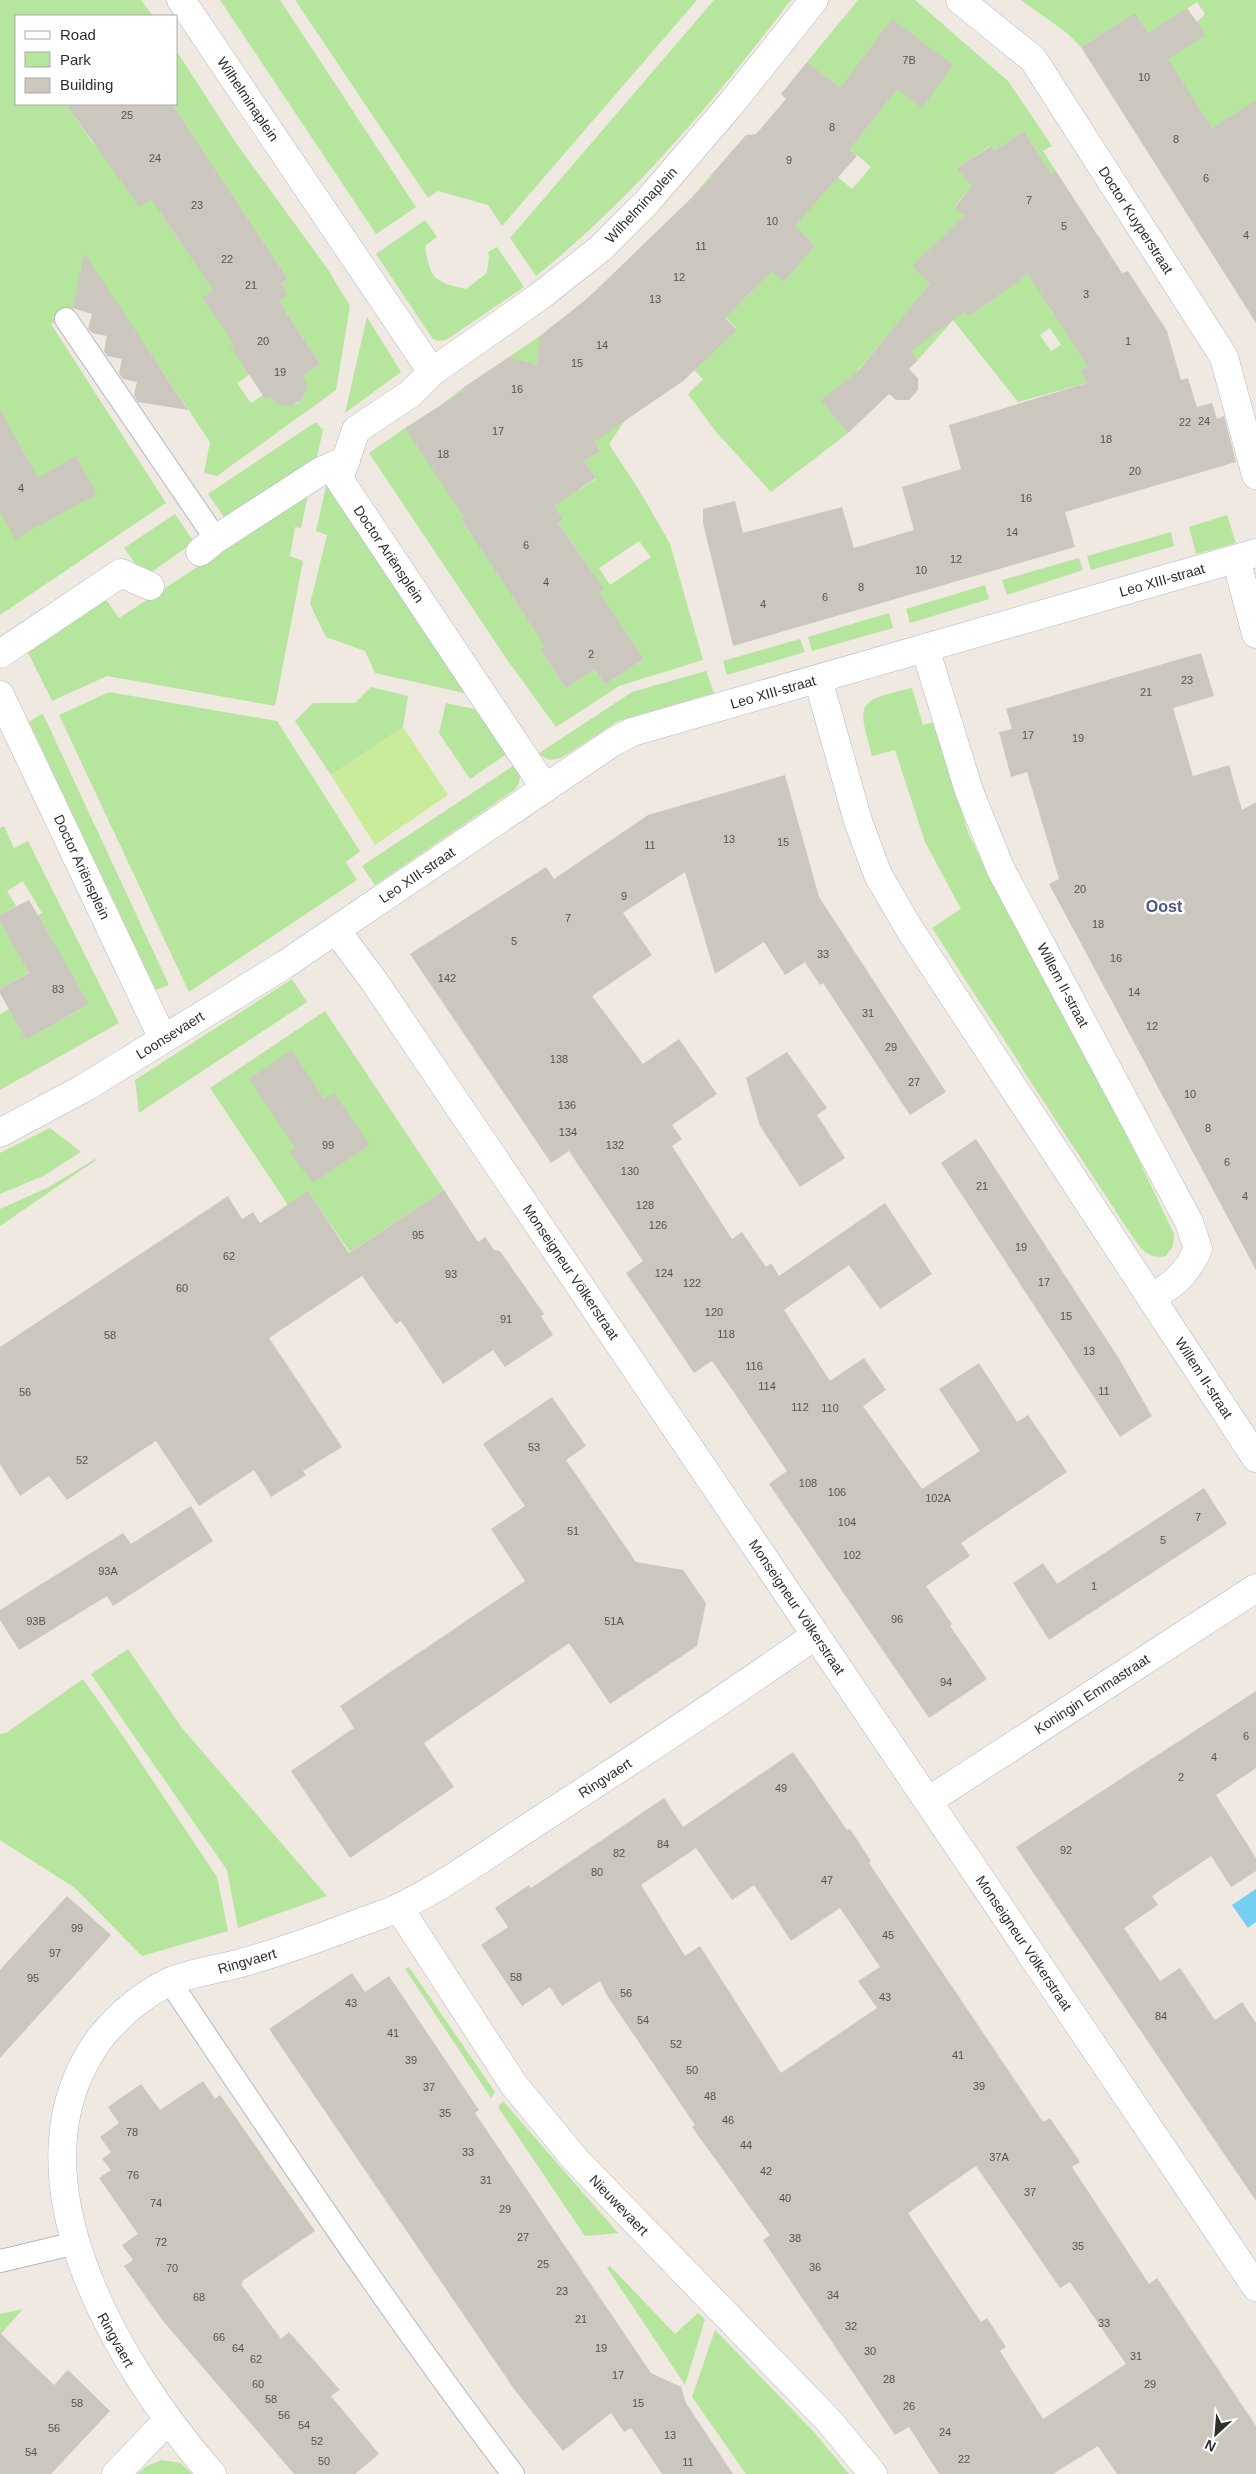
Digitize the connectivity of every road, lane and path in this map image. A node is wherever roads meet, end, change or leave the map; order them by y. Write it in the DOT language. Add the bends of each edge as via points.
graph roads {
  1 [pos="181,0"];
  2 [pos="814,0"];
  3 [pos="960,0"];
  4 [pos="66,319"];
  5 [pos="432,372"];
  6 [pos="346,460"];
  7 [pos="1256,475"];
  8 [pos="208,546"];
  9 [pos="1246,556"];
  10 [pos="150,586"];
  11 [pos="1256,634"];
  12 [pos="925,648"];
  13 [pos="0,654"];
  14 [pos="818,679"];
  15 [pos="0,695"];
  16 [pos="545,788"];
  17 [pos="336,930"];
  18 [pos="163,1039"];
  19 [pos="0,1134"];
  20 [pos="1152,1298"];
  21 [pos="1256,1458"];
  22 [pos="1256,1588"];
  23 [pos="816,1635"];
  24 [pos="928,1801"];
  25 [pos="399,1908"];
  26 [pos="170,1982"];
  27 [pos="72,2244"];
  28 [pos="0,2261"];
  29 [pos="1256,2287"];
  30 [pos="168,2420"];
  31 [pos="116,2474"];
  32 [pos="212,2474"];
  33 [pos="512,2474"];
  34 [pos="873,2474"];
  1 -- 5 [label="street, Wilhelminaplein"];
  2 -- 5 [label="street, Wilhelminaplein" via="646,203 601,248 540,296"];
  3 -- 7 [label="street, Doctor Kuyperstraat" via="1033,59 1224,357"];
  4 -- 8 [label="lane"];
  5 -- 6 [label="street, Wilhelminaplein" via="410,394 356,430"];
  6 -- 8 [label="street" via="321,471"];
  6 -- 16 [label="street, Doctor Ariënsplein" via="339,479"];
  9 -- 11 [label="street"];
  9 -- 12 [label="street, Leo XIII-straat"];
  10 -- 13 [label="street" via="120,573"];
  12 -- 14 [label="street, Leo XIII-straat"];
  12 -- 20 [label="street, Willem II-straat" via="969,790 1001,870 1189,1222 1198,1249 1190,1267"];
  14 -- 16 [label="street, Leo XIII-straat" via="632,732"];
  14 -- 20 [label="street, Willem II-straat" via="858,821 878,875 910,930"];
  15 -- 18 [label="street, Doctor Ariënsplein"];
  16 -- 17 [label="street, Leo XIII-straat"];
  17 -- 18 [label="street, Loonsevaert"];
  17 -- 23 [label="street, Monseigneur Völkerstraat"];
  18 -- 19 [label="street, Loonsevaert" via="84,1088"];
  20 -- 21 [label="street, Willem II-straat"];
  22 -- 24 [label="street, Koningin Emmastraat"];
  23 -- 24 [label="street, Monseigneur Völkerstraat"];
  23 -- 25 [label="street, Ringvaert" via="594,1786"];
  24 -- 29 [label="street, Monseigneur Völkerstraat"];
  25 -- 26 [label="street, Ringvaert" via="302,1945"];
  25 -- 34 [label="street, Nieuwevaert" via="514,2085 575,2160 829,2421"];
  26 -- 27 [label="street, Ringvaert" via="138,2000 108,2028 85,2056 71,2082 62,2108 56,2165"];
  26 -- 33 [label="lane" via="331,2221"];
  27 -- 28 [label="lane"];
  27 -- 30 [label="street, Ringvaert" via="88,2288 116,2347"];
  30 -- 31 [label="street"];
  30 -- 32 [label="street, Ringvaert"];
}
